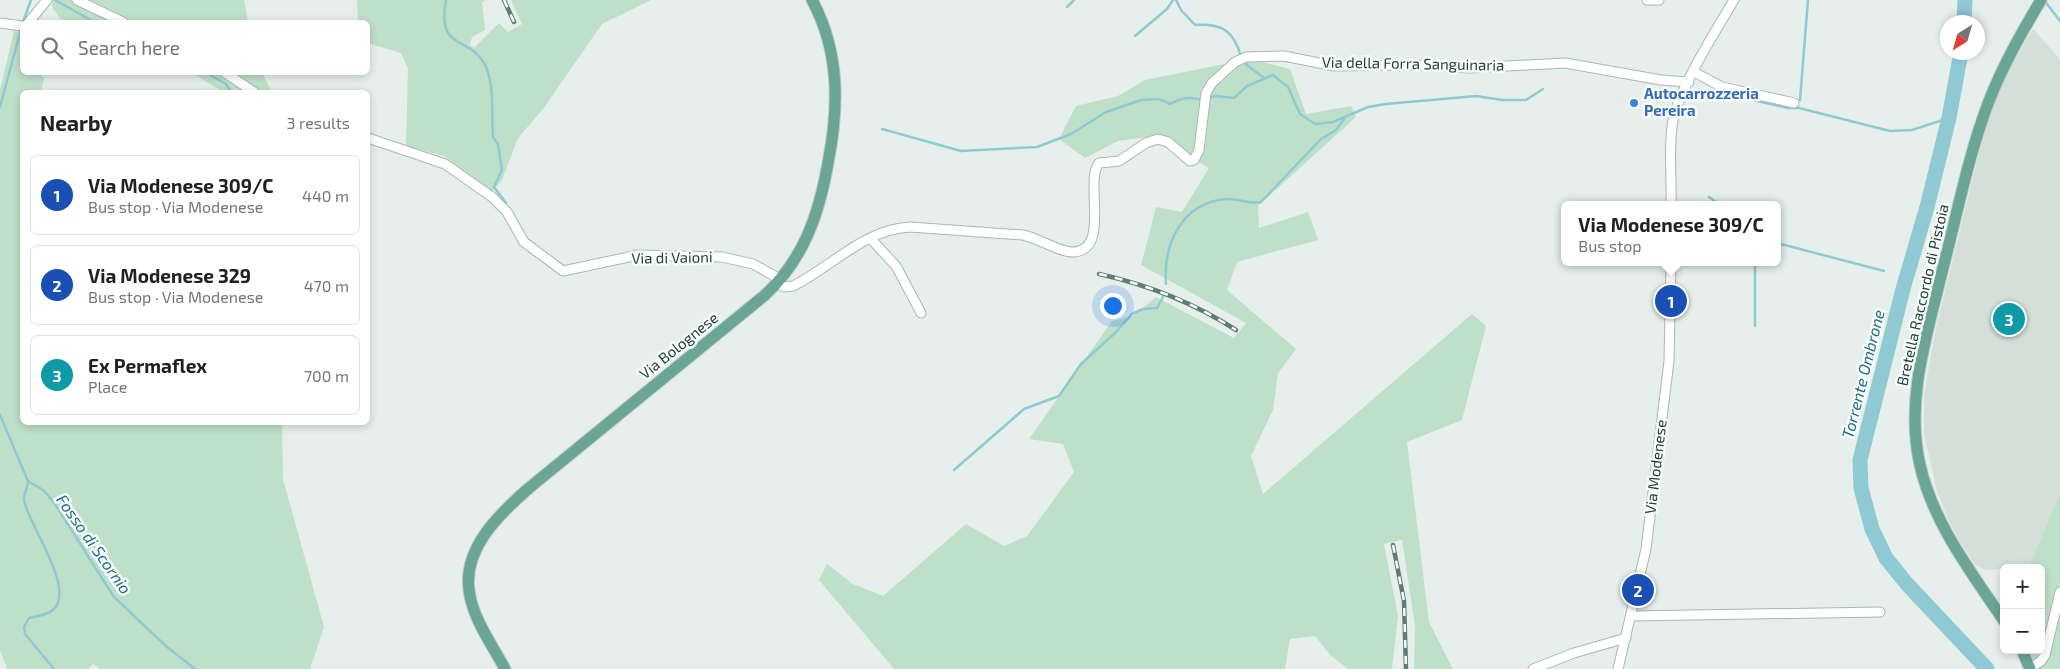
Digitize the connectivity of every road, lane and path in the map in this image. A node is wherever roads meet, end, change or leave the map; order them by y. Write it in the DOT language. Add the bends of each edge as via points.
graph roads {
  1 [pos="47,0"];
  2 [pos="77,0"];
  3 [pos="812,0"];
  4 [pos="1647,0"];
  5 [pos="1659,0"];
  6 [pos="1734,0"];
  7 [pos="2041,0"];
  8 [pos="31,20"];
  9 [pos="119,20"];
  10 [pos="0,23"];
  11 [pos="20,26"];
  12 [pos="1694,72"];
  13 [pos="228,75"];
  14 [pos="1689,82"];
  15 [pos="251,90"];
  16 [pos="1794,103"];
  17 [pos="370,139"];
  18 [pos="1671,201"];
  19 [pos="870,239"];
  20 [pos="1672,266"];
  21 [pos="779,281"];
  22 [pos="921,313"];
  23 [pos="2060,592"];
  24 [pos="1880,612"];
  25 [pos="2000,615"];
  26 [pos="1632,616"];
  27 [pos="1626,638"];
  28 [pos="2024,654"];
  29 [pos="505,669"];
  30 [pos="1533,669"];
  31 [pos="1618,669"];
  32 [pos="2030,669"];
  1 -- 8 [label="street"];
  2 -- 9 [label="street"];
  3 -- 21 [label="main road, Via Bolognese" via="831,49 835,74 835,130 818,213 801,250"];
  4 -- 5 [label="street"];
  6 -- 12 [label="street"];
  7 -- 25 [label="main road, Bretella Raccordo di Pistoia" via="1996,83 1977,134 1924,346 1915,404 1920,465 1934,507"];
  10 -- 11 [label="street"];
  12 -- 14 [label="street"];
  12 -- 16 [label="street" via="1722,87"];
  13 -- 15 [label="street"];
  14 -- 18 [label="street" via="1672,127"];
  14 -- 19 [label="street, Via della Forra Sanguinaria" via="1566,63 1470,68 1334,66 1284,56 1246,56 1212,83 1206,93 1199,150 1194,160 1190,161 1168,142 1158,139 1119,160 1099,163 1094,176 1094,234 1081,250 1065,250 1023,235 910,226 895,228"];
  17 -- 21 [label="street, Via di Vaioni" via="445,164 492,197 507,212 524,242 563,271 638,255 722,256 759,266"];
  19 -- 21 [label="street, Via della Forra Sanguinaria" via="793,286 784,287"];
  19 -- 22 [label="street" via="896,266"];
  20 -- 26 [label="street, Via Modenese" via="1667,381 1646,550"];
  21 -- 29 [label="main road, Via Bolognese" via="529,488 505,509 486,533 470,563 468,587 476,613"];
  23 -- 32 [label="street" via="2045,655"];
  24 -- 26 [label="street"];
  26 -- 27 [label="street, Via Modenese"];
  27 -- 30 [label="street"];
  27 -- 31 [label="street, Via Modenese"];
  28 -- 32 [label="main road"];
}
